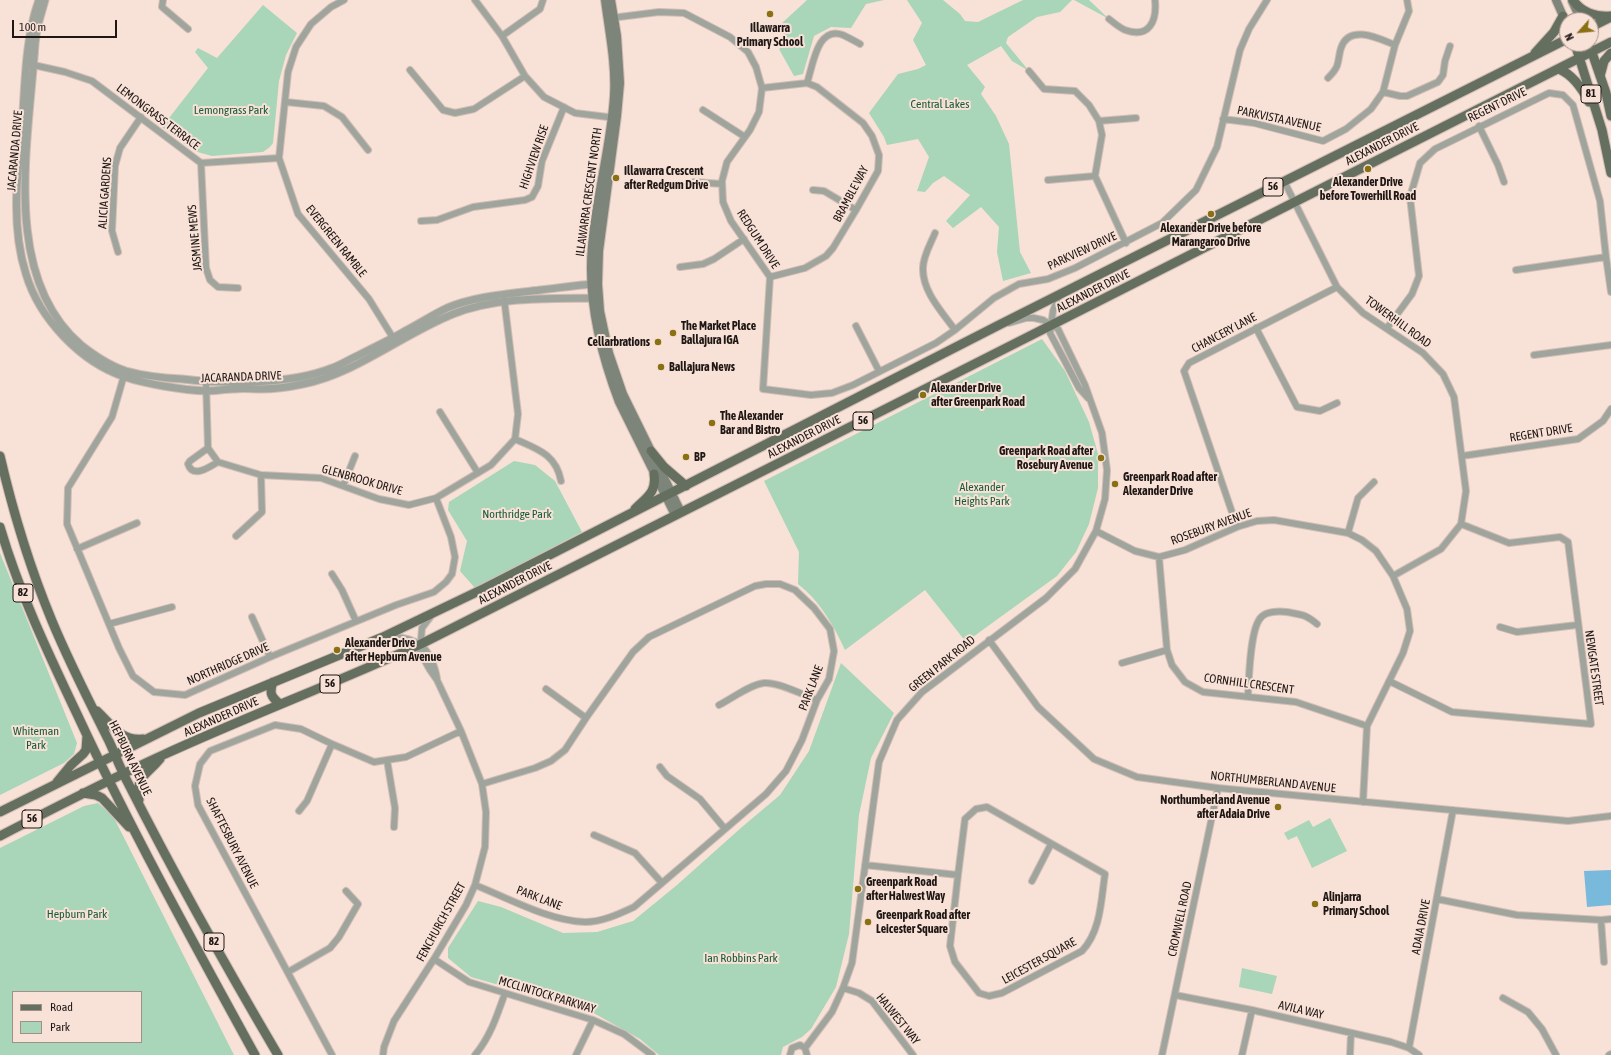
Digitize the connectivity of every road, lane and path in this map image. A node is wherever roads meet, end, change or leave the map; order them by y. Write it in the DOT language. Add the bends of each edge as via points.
graph roads {
  1 [pos="39,0"];
  2 [pos="45,0"];
  3 [pos="163,0"];
  4 [pos="344,0"];
  5 [pos="475,0"];
  6 [pos="543,0"];
  7 [pos="605,0"];
  8 [pos="611,0"];
  9 [pos="1155,0"];
  10 [pos="1407,0"];
  11 [pos="1556,0"];
  12 [pos="1572,0"];
  13 [pos="1263,1"];
  14 [pos="1561,12"];
  15 [pos="1577,12"];
  16 [pos="1611,17"];
  17 [pos="611,18"];
  18 [pos="1109,19"];
  19 [pos="1559,23"];
  20 [pos="1599,23"];
  21 [pos="188,29"];
  22 [pos="502,36"];
  23 [pos="1611,42"];
  24 [pos="1559,43"];
  25 [pos="860,44"];
  26 [pos="1396,45"];
  27 [pos="1599,45"];
  28 [pos="1450,46"];
  29 [pos="1577,52"];
  30 [pos="1586,52"];
  31 [pos="1591,52"];
  32 [pos="1611,53"];
  33 [pos="1532,57"];
  34 [pos="1579,59"];
  35 [pos="31,64"];
  36 [pos="1559,69"];
  37 [pos="410,70"];
  38 [pos="1029,72"];
  39 [pos="525,76"];
  40 [pos="1600,76"];
  41 [pos="1328,78"];
  42 [pos="807,83"];
  43 [pos="762,88"];
  44 [pos="1383,92"];
  45 [pos="286,102"];
  46 [pos="564,107"];
  47 [pos="703,110"];
  48 [pos="1611,116"];
  49 [pos="141,117"];
  50 [pos="614,118"];
  51 [pos="1136,118"];
  52 [pos="1223,119"];
  53 [pos="1099,122"];
  54 [pos="1479,126"];
  55 [pos="1602,130"];
  56 [pos="745,137"];
  57 [pos="368,150"];
  58 [pos="279,158"];
  59 [pos="201,163"];
  60 [pos="1611,173"];
  61 [pos="1095,176"];
  62 [pos="1048,180"];
  63 [pos="1284,181"];
  64 [pos="694,182"];
  65 [pos="1504,182"];
  66 [pos="722,184"];
  67 [pos="813,190"];
  68 [pos="1294,202"];
  69 [pos="856,210"];
  70 [pos="421,221"];
  71 [pos="935,233"];
  72 [pos="744,239"];
  73 [pos="1126,243"];
  74 [pos="118,252"];
  75 [pos="1606,257"];
  76 [pos="680,267"];
  77 [pos="1516,270"];
  78 [pos="770,277"];
  79 [pos="595,284"];
  80 [pos="1337,287"];
  81 [pos="238,288"];
  82 [pos="1611,292"];
  83 [pos="1060,294"];
  84 [pos="504,298"];
  85 [pos="595,298"];
  86 [pos="999,325"];
  87 [pos="856,326"];
  88 [pos="1052,326"];
  89 [pos="1256,328"];
  90 [pos="1387,328"];
  91 [pos="955,330"];
  92 [pos="394,340"];
  93 [pos="1611,345"];
  94 [pos="1534,355"];
  95 [pos="879,372"];
  96 [pos="124,374"];
  97 [pos="206,382"];
  98 [pos="763,389"];
  99 [pos="207,391"];
  100 [pos="1337,403"];
  101 [pos="1611,409"];
  102 [pos="440,412"];
  103 [pos="515,439"];
  104 [pos="208,448"];
  105 [pos="651,451"];
  106 [pos="0,456"];
  107 [pos="355,456"];
  108 [pos="1462,456"];
  109 [pos="218,462"];
  110 [pos="478,473"];
  111 [pos="654,474"];
  112 [pos="261,475"];
  113 [pos="561,481"];
  114 [pos="1374,482"];
  115 [pos="343,486"];
  116 [pos="686,486"];
  117 [pos="668,495"];
  118 [pos="436,498"];
  119 [pos="678,514"];
  120 [pos="626,516"];
  121 [pos="137,523"];
  122 [pos="1461,524"];
  123 [pos="0,526"];
  124 [pos="1236,526"];
  125 [pos="1096,531"];
  126 [pos="1348,533"];
  127 [pos="236,536"];
  128 [pos="77,549"];
  129 [pos="1160,557"];
  130 [pos="332,574"];
  131 [pos="1393,576"];
  132 [pos="172,607"];
  133 [pos="433,613"];
  134 [pos="252,617"];
  135 [pos="356,621"];
  136 [pos="109,624"];
  137 [pos="1317,624"];
  138 [pos="1577,625"];
  139 [pos="1500,627"];
  140 [pos="383,637"];
  141 [pos="989,640"];
  142 [pos="421,644"];
  143 [pos="1167,650"];
  144 [pos="270,657"];
  145 [pos="1122,663"];
  146 [pos="1389,681"];
  147 [pos="273,682"];
  148 [pos="546,689"];
  149 [pos="1248,695"];
  150 [pos="817,700"];
  151 [pos="280,704"];
  152 [pos="720,705"];
  153 [pos="91,706"];
  154 [pos="586,718"];
  155 [pos="1367,726"];
  156 [pos="461,730"];
  157 [pos="87,736"];
  158 [pos="145,738"];
  159 [pos="332,744"];
  160 [pos="115,755"];
  161 [pos="163,755"];
  162 [pos="387,760"];
  163 [pos="100,763"];
  164 [pos="660,767"];
  165 [pos="124,774"];
  166 [pos="109,782"];
  167 [pos="482,784"];
  168 [pos="55,785"];
  169 [pos="1218,788"];
  170 [pos="83,793"];
  171 [pos="1363,802"];
  172 [pos="140,806"];
  173 [pos="1453,810"];
  174 [pos="299,811"];
  175 [pos="0,812"];
  176 [pos="1611,816"];
  177 [pos="394,827"];
  178 [pos="725,829"];
  179 [pos="135,834"];
  180 [pos="594,835"];
  181 [pos="0,836"];
  182 [pos="1051,844"];
  183 [pos="864,865"];
  184 [pos="958,875"];
  185 [pos="1032,881"];
  186 [pos="662,883"];
  187 [pos="475,885"];
  188 [pos="346,891"];
  189 [pos="1437,898"];
  190 [pos="1611,919"];
  191 [pos="1601,920"];
  192 [pos="434,959"];
  193 [pos="1604,962"];
  194 [pos="288,972"];
  195 [pos="843,988"];
  196 [pos="505,994"];
  197 [pos="1176,995"];
  198 [pos="1503,998"];
  199 [pos="1252,1010"];
  200 [pos="593,1020"];
  201 [pos="1351,1033"];
  202 [pos="805,1048"];
  203 [pos="1409,1048"];
  204 [pos="255,1055"];
  205 [pos="278,1055"];
  206 [pos="332,1055"];
  207 [pos="383,1055"];
  208 [pos="475,1055"];
  209 [pos="576,1055"];
  210 [pos="652,1055"];
  211 [pos="790,1055"];
  212 [pos="807,1055"];
  213 [pos="913,1055"];
  214 [pos="1162,1055"];
  215 [pos="1242,1055"];
  216 [pos="1350,1055"];
  217 [pos="1419,1055"];
  218 [pos="1556,1055"];
  1 -- 35 [label="street, JACARANDA DRIVE" via="31,29"];
  2 -- 35 [label="street, JACARANDA DRIVE"];
  3 -- 21 [label="street" via="162,7"];
  4 -- 45 [label="street, EVERGREEN RAMBLE" via="311,24 296,47 288,72"];
  5 -- 22 [label="street"];
  6 -- 22 [label="street" via="540,9"];
  7 -- 17 [label="main road, ILLAWARRA CRESCENT NORTH"];
  8 -- 17 [label="main road, ILLAWARRA CRESCENT NORTH"];
  9 -- 18 [label="street" via="1154,21 1146,29 1125,30"];
  10 -- 26 [label="street, PARKVISTA AVENUE" via="1409,11"];
  11 -- 14 [label="main road"];
  12 -- 15 [label="main road"];
  12 -- 16 [label="main road" via="1587,12"];
  13 -- 52 [label="street, PARKVIEW DRIVE" via="1240,50"];
  16 -- 20 [label="main road"];
  17 -- 43 [label="street, REDGUM DRIVE" via="660,12 684,13 730,37 748,52 756,67"];
  17 -- 50 [label="main road, ILLAWARRA CRESCENT NORTH"];
  19 -- 33 [label="main road"];
  22 -- 39 [label="street"];
  23 -- 27 [label="main road, ALEXANDER DRIVE / 56"];
  24 -- 33 [label="main road, ALEXANDER DRIVE / 56"];
  25 -- 42 [label="street" via="842,35 830,34 825,37 820,42"];
  26 -- 41 [label="street" via="1371,35 1349,37 1342,46 1337,67"];
  26 -- 44 [label="street, PARKVISTA AVENUE"];
  28 -- 44 [label="street" via="1443,75 1438,82 1407,96"];
  29 -- 34 [label="main road, 81"];
  30 -- 34 [label="main road, ALEXANDER DRIVE / 56"];
  31 -- 40 [label="main road, 81"];
  32 -- 40 [label="main road" via="1604,61"];
  33 -- 63 [label="main road, ALEXANDER DRIVE / 56"];
  34 -- 36 [label="main road, ALEXANDER DRIVE / 56"];
  34 -- 55 [label="main road, 81"];
  35 -- 49 [label="street, LEMONGRASS TERRACE" via="92,80"];
  35 -- 96 [label="street, JACARANDA DRIVE" via="22,176 22,212 28,260 37,288 58,323 74,340"];
  36 -- 55 [label="main road" via="1571,76 1581,88"];
  36 -- 68 [label="main road, ALEXANDER DRIVE / 56"];
  37 -- 39 [label="street" via="443,110 455,113 474,109"];
  38 -- 53 [label="street" via="1044,90 1075,92 1089,104"];
  39 -- 46 [label="street" via="544,97"];
  40 -- 48 [label="main road, 81"];
  42 -- 43 [label="street"];
  42 -- 69 [label="street, BRAMBLE WAY" via="817,87 863,123 872,136 879,155 878,171"];
  43 -- 56 [label="street, REDGUM DRIVE" via="759,112"];
  44 -- 52 [label="street, PARKVISTA AVENUE" via="1370,109 1346,129 1323,141 1254,123"];
  45 -- 57 [label="street" via="324,106 342,117"];
  45 -- 58 [label="street, EVERGREEN RAMBLE"];
  46 -- 50 [label="street" via="575,113"];
  46 -- 70 [label="street, HIGHVIEW RISE" via="542,161 538,186 532,197 473,207 437,220"];
  47 -- 56 [label="street"];
  49 -- 59 [label="street, LEMONGRASS TERRACE"];
  49 -- 74 [label="street, ALICIA GARDENS" via="120,148 115,166 112,231"];
  50 -- 79 [label="main road, ILLAWARRA CRESCENT NORTH" via="592,246"];
  51 -- 53 [label="street"];
  52 -- 73 [label="street, PARKVIEW DRIVE" via="1217,147 1196,190 1162,224"];
  53 -- 61 [label="street" via="1102,135"];
  54 -- 65 [label="street"];
  54 -- 75 [label="street, REGENT DRIVE" via="1549,93 1563,95 1574,105 1600,201"];
  54 -- 90 [label="street, REGENT DRIVE" via="1435,149 1420,163 1410,197 1419,276 1412,294"];
  55 -- 60 [label="main road, 81"];
  56 -- 66 [label="street, REDGUM DRIVE" via="727,162"];
  58 -- 59 [label="street, LEMONGRASS TERRACE"];
  58 -- 92 [label="street, EVERGREEN RAMBLE" via="298,214 369,299"];
  59 -- 81 [label="street, JASMINE MEWS" via="206,268 210,280 218,287"];
  61 -- 62 [label="street"];
  61 -- 73 [label="street"];
  63 -- 68 [label="street, TOWERHILL ROAD"];
  63 -- 83 [label="main road, ALEXANDER DRIVE / 56"];
  64 -- 66 [label="street"];
  66 -- 72 [label="street, REDGUM DRIVE" via="723,202 731,221"];
  67 -- 69 [label="street" via="824,191"];
  68 -- 80 [label="street, TOWERHILL ROAD"];
  68 -- 88 [label="main road, ALEXANDER DRIVE / 56"];
  69 -- 78 [label="street, BRAMBLE WAY" via="826,256 805,268"];
  71 -- 91 [label="street" via="923,267 925,282 929,293"];
  72 -- 76 [label="street" via="703,264"];
  72 -- 78 [label="street, REDGUM DRIVE"];
  73 -- 91 [label="street, PARKVIEW DRIVE" via="1048,279 1019,284 994,298"];
  75 -- 77 [label="street"];
  75 -- 82 [label="street, REGENT DRIVE"];
  78 -- 98 [label="street, REDGUM DRIVE"];
  79 -- 84 [label="street, JACARANDA DRIVE"];
  79 -- 85 [label="main road, ILLAWARRA CRESCENT NORTH"];
  80 -- 89 [label="street, CHANCERY LANE"];
  80 -- 90 [label="street, TOWERHILL ROAD" via="1362,313"];
  83 -- 86 [label="main road, ALEXANDER DRIVE / 56"];
  83 -- 88 [label="street" via="1053,311"];
  84 -- 85 [label="street, JACARANDA DRIVE"];
  84 -- 92 [label="street, JACARANDA DRIVE" via="468,301 446,309"];
  84 -- 103 [label="street" via="518,414"];
  85 -- 105 [label="main road, ILLAWARRA CRESCENT NORTH" via="609,353 631,411"];
  85 -- 111 [label="main road, ILLAWARRA CRESCENT NORTH" via="596,329 612,384"];
  86 -- 88 [label="street, GREEN PARK ROAD" via="1034,318"];
  86 -- 116 [label="main road, ALEXANDER DRIVE / 56"];
  87 -- 95 [label="street"];
  88 -- 119 [label="main road, ALEXANDER DRIVE / 56"];
  88 -- 125 [label="street, GREEN PARK ROAD" via="1058,329 1086,385 1088,398 1102,433 1107,470 1105,499"];
  89 -- 100 [label="street" via="1297,407 1320,411"];
  89 -- 124 [label="street, CHANCERY LANE" via="1189,363 1184,371"];
  90 -- 108 [label="street, TOWERHILL ROAD" via="1423,353 1443,374 1454,397"];
  91 -- 95 [label="street, PARKVIEW DRIVE" via="936,343"];
  92 -- 97 [label="street, JACARANDA DRIVE" via="333,368 308,376 277,380"];
  92 -- 99 [label="street, JACARANDA DRIVE" via="332,376 307,384"];
  93 -- 94 [label="street"];
  95 -- 98 [label="street, PARKVIEW DRIVE" via="832,393 811,394"];
  96 -- 97 [label="street, JACARANDA DRIVE"];
  96 -- 99 [label="street, JACARANDA DRIVE" via="158,385"];
  96 -- 128 [label="street, NORTHRIDGE DRIVE" via="112,417 68,488 67,524"];
  97 -- 99 [label="street"];
  99 -- 104 [label="street"];
  101 -- 108 [label="street, REGENT DRIVE" via="1602,421 1578,439"];
  102 -- 110 [label="street"];
  103 -- 110 [label="street, GLENBROOK DRIVE" via="491,465"];
  103 -- 113 [label="street" via="551,459 559,471"];
  104 -- 109 [label="street"];
  104 -- 109 [label="street" via="190,461 190,468 194,472 199,471"];
  105 -- 116 [label="main road" via="664,467"];
  105 -- 117 [label="main road, ILLAWARRA CRESCENT NORTH"];
  106 -- 153 [label="main road, HEPBURN AVENUE / 82" via="18,524 52,620"];
  107 -- 115 [label="street"];
  108 -- 122 [label="street, TOWERHILL ROAD" via="1466,491"];
  109 -- 112 [label="street, GLENBROOK DRIVE"];
  110 -- 118 [label="street, GLENBROOK DRIVE"];
  111 -- 117 [label="main road, ILLAWARRA CRESCENT NORTH"];
  111 -- 120 [label="main road" via="655,483 652,491"];
  112 -- 115 [label="street, GLENBROOK DRIVE" via="321,478"];
  112 -- 127 [label="street" via="262,512"];
  114 -- 126 [label="street" via="1358,498"];
  115 -- 118 [label="street, GLENBROOK DRIVE" via="379,499 409,505"];
  116 -- 117 [label="main road, ALEXANDER DRIVE / 56"];
  117 -- 119 [label="main road, ILLAWARRA CRESCENT NORTH"];
  117 -- 120 [label="main road, ALEXANDER DRIVE / 56"];
  118 -- 135 [label="street, NORTHRIDGE DRIVE" via="451,537 455,557 452,574 434,592"];
  119 -- 142 [label="main road, ALEXANDER DRIVE / 56"];
  120 -- 133 [label="main road, ALEXANDER DRIVE / 56"];
  121 -- 128 [label="street"];
  122 -- 131 [label="street" via="1440,549"];
  122 -- 138 [label="street, NEWGATE STREET" via="1509,543 1560,536 1568,542"];
  123 -- 157 [label="main road, 82" via="36,627"];
  124 -- 126 [label="street, ROSEBURY AVENUE" via="1257,520 1274,520"];
  124 -- 129 [label="street, ROSEBURY AVENUE" via="1185,550"];
  125 -- 129 [label="street, ROSEBURY AVENUE" via="1135,551"];
  125 -- 141 [label="street, GREEN PARK ROAD" via="1075,569 1046,598"];
  126 -- 131 [label="street, ROSEBURY AVENUE" via="1376,551"];
  128 -- 136 [label="street, NORTHRIDGE DRIVE"];
  129 -- 143 [label="street, CORNHILL CRESCENT"];
  130 -- 135 [label="street"];
  131 -- 146 [label="street, ROSEBURY AVENUE" via="1408,608 1410,631 1403,654"];
  132 -- 136 [label="street"];
  133 -- 140 [label="main road, ALEXANDER DRIVE / 56"];
  133 -- 142 [label="street, FENCHURCH STREET" via="422,628"];
  134 -- 144 [label="street"];
  135 -- 144 [label="street, NORTHRIDGE DRIVE"];
  136 -- 144 [label="street, NORTHRIDGE DRIVE" via="133,676 154,692 185,695"];
  137 -- 149 [label="street" via="1306,615 1279,611 1268,613 1259,619 1254,630"];
  138 -- 139 [label="street" via="1517,632"];
  138 -- 146 [label="street, NEWGATE STREET" via="1591,724 1452,712"];
  140 -- 142 [label="street" via="409,638"];
  140 -- 147 [label="main road, ALEXANDER DRIVE / 56"];
  141 -- 169 [label="street, NORTHUMBERLAND AVENUE" via="1038,707 1094,759 1137,777"];
  141 -- 183 [label="street, GREEN PARK ROAD" via="922,692 897,720 879,762"];
  142 -- 151 [label="main road, ALEXANDER DRIVE / 56" via="354,675"];
  142 -- 156 [label="street, FENCHURCH STREET" via="420,652 437,680"];
  143 -- 145 [label="street"];
  143 -- 149 [label="street, CORNHILL CRESCENT" via="1172,665 1185,682 1203,692"];
  146 -- 155 [label="street, ROSEBURY AVENUE"];
  147 -- 151 [label="main road" via="270,692"];
  147 -- 158 [label="main road, ALEXANDER DRIVE / 56"];
  148 -- 154 [label="street"];
  149 -- 155 [label="street, CORNHILL CRESCENT" via="1296,702"];
  150 -- 152 [label="street" via="779,685 765,683 755,685"];
  150 -- 154 [label="street, PARK LANE" via="829,679 834,650 830,629 814,608 795,590 780,584 766,584 755,586 649,637 633,652"];
  150 -- 178 [label="street, PARK LANE" via="802,740 786,771 766,794"];
  151 -- 161 [label="main road, ALEXANDER DRIVE / 56"];
  153 -- 158 [label="main road" via="123,737 137,740"];
  153 -- 160 [label="main road, HEPBURN AVENUE / 82"];
  154 -- 167 [label="street, PARK LANE" via="565,750 551,761"];
  155 -- 171 [label="street, ROSEBURY AVENUE"];
  156 -- 162 [label="street, SHAFTESBURY AVENUE" via="406,757"];
  156 -- 167 [label="street, FENCHURCH STREET"];
  157 -- 163 [label="main road, 82"];
  157 -- 168 [label="main road" via="86,750"];
  158 -- 160 [label="main road, ALEXANDER DRIVE / 56"];
  159 -- 162 [label="street, SHAFTESBURY AVENUE" via="374,762"];
  159 -- 174 [label="street" via="307,801"];
  159 -- 194 [label="street, SHAFTESBURY AVENUE" via="301,730 275,725 210,751 200,764 195,786 198,805"];
  160 -- 163 [label="main road, ALEXANDER DRIVE / 56"];
  160 -- 165 [label="main road, HEPBURN AVENUE / 82"];
  161 -- 165 [label="main road, ALEXANDER DRIVE / 56"];
  161 -- 172 [label="main road" via="141,778 138,790"];
  162 -- 177 [label="street" via="395,808"];
  163 -- 166 [label="main road, 82"];
  163 -- 168 [label="main road, ALEXANDER DRIVE / 56"];
  164 -- 178 [label="street" via="667,776 700,799"];
  165 -- 166 [label="main road, ALEXANDER DRIVE / 56"];
  165 -- 172 [label="main road, HEPBURN AVENUE / 82"];
  166 -- 170 [label="main road, ALEXANDER DRIVE / 56"];
  166 -- 179 [label="main road, 82"];
  167 -- 187 [label="street, FENCHURCH STREET" via="486,812 485,847"];
  168 -- 175 [label="main road, ALEXANDER DRIVE / 56"];
  169 -- 171 [label="street, NORTHUMBERLAND AVENUE"];
  169 -- 197 [label="street, CROMWELL ROAD"];
  170 -- 179 [label="main road" via="102,798"];
  170 -- 181 [label="main road, ALEXANDER DRIVE / 56"];
  171 -- 173 [label="street, NORTHUMBERLAND AVENUE"];
  172 -- 205 [label="main road, HEPBURN AVENUE / 82"];
  173 -- 176 [label="street, NORTHUMBERLAND AVENUE" via="1568,821"];
  173 -- 189 [label="street, ADAIA DRIVE"];
  178 -- 186 [label="street, PARK LANE"];
  179 -- 204 [label="main road, 82"];
  180 -- 186 [label="street" via="635,853"];
  182 -- 184 [label="street, LEICESTER SQUARE" via="987,807 976,809 965,819"];
  182 -- 184 [label="street, LEICESTER SQUARE" via="1105,874 1096,929 1082,951 1002,993 989,996 979,993 955,962 950,946"];
  182 -- 185 [label="street"];
  183 -- 184 [label="street"];
  183 -- 195 [label="street, GREEN PARK ROAD" via="852,962"];
  186 -- 187 [label="street, PARK LANE" via="634,907 610,918 586,922 558,919"];
  187 -- 192 [label="street, FENCHURCH STREET"];
  188 -- 194 [label="street" via="358,904 339,938 330,948"];
  189 -- 191 [label="street" via="1517,915"];
  189 -- 203 [label="street, ADAIA DRIVE"];
  190 -- 191 [label="street"];
  191 -- 193 [label="street"];
  192 -- 196 [label="street, MCCLINTOCK PARKWAY" via="469,982"];
  192 -- 207 [label="street, FENCHURCH STREET" via="394,1021"];
  194 -- 206 [label="street, SHAFTESBURY AVENUE"];
  195 -- 202 [label="street, GREEN PARK ROAD" via="832,1012"];
  195 -- 213 [label="street, HALWEST WAY" via="872,1001"];
  196 -- 200 [label="street, MCCLINTOCK PARKWAY"];
  196 -- 208 [label="street" via="493,1026"];
  197 -- 199 [label="street, AVILA WAY"];
  197 -- 214 [label="street, CROMWELL ROAD"];
  198 -- 218 [label="street" via="1528,1012 1542,1029"];
  199 -- 201 [label="street, AVILA WAY"];
  199 -- 215 [label="street"];
  200 -- 209 [label="street"];
  200 -- 210 [label="street, MCCLINTOCK PARKWAY" via="624,1034"];
  201 -- 203 [label="street, AVILA WAY"];
  201 -- 216 [label="street"];
  202 -- 211 [label="street" via="800,1045 794,1046 790,1050"];
  202 -- 212 [label="street"];
  203 -- 217 [label="street, AVILA WAY"];
}
